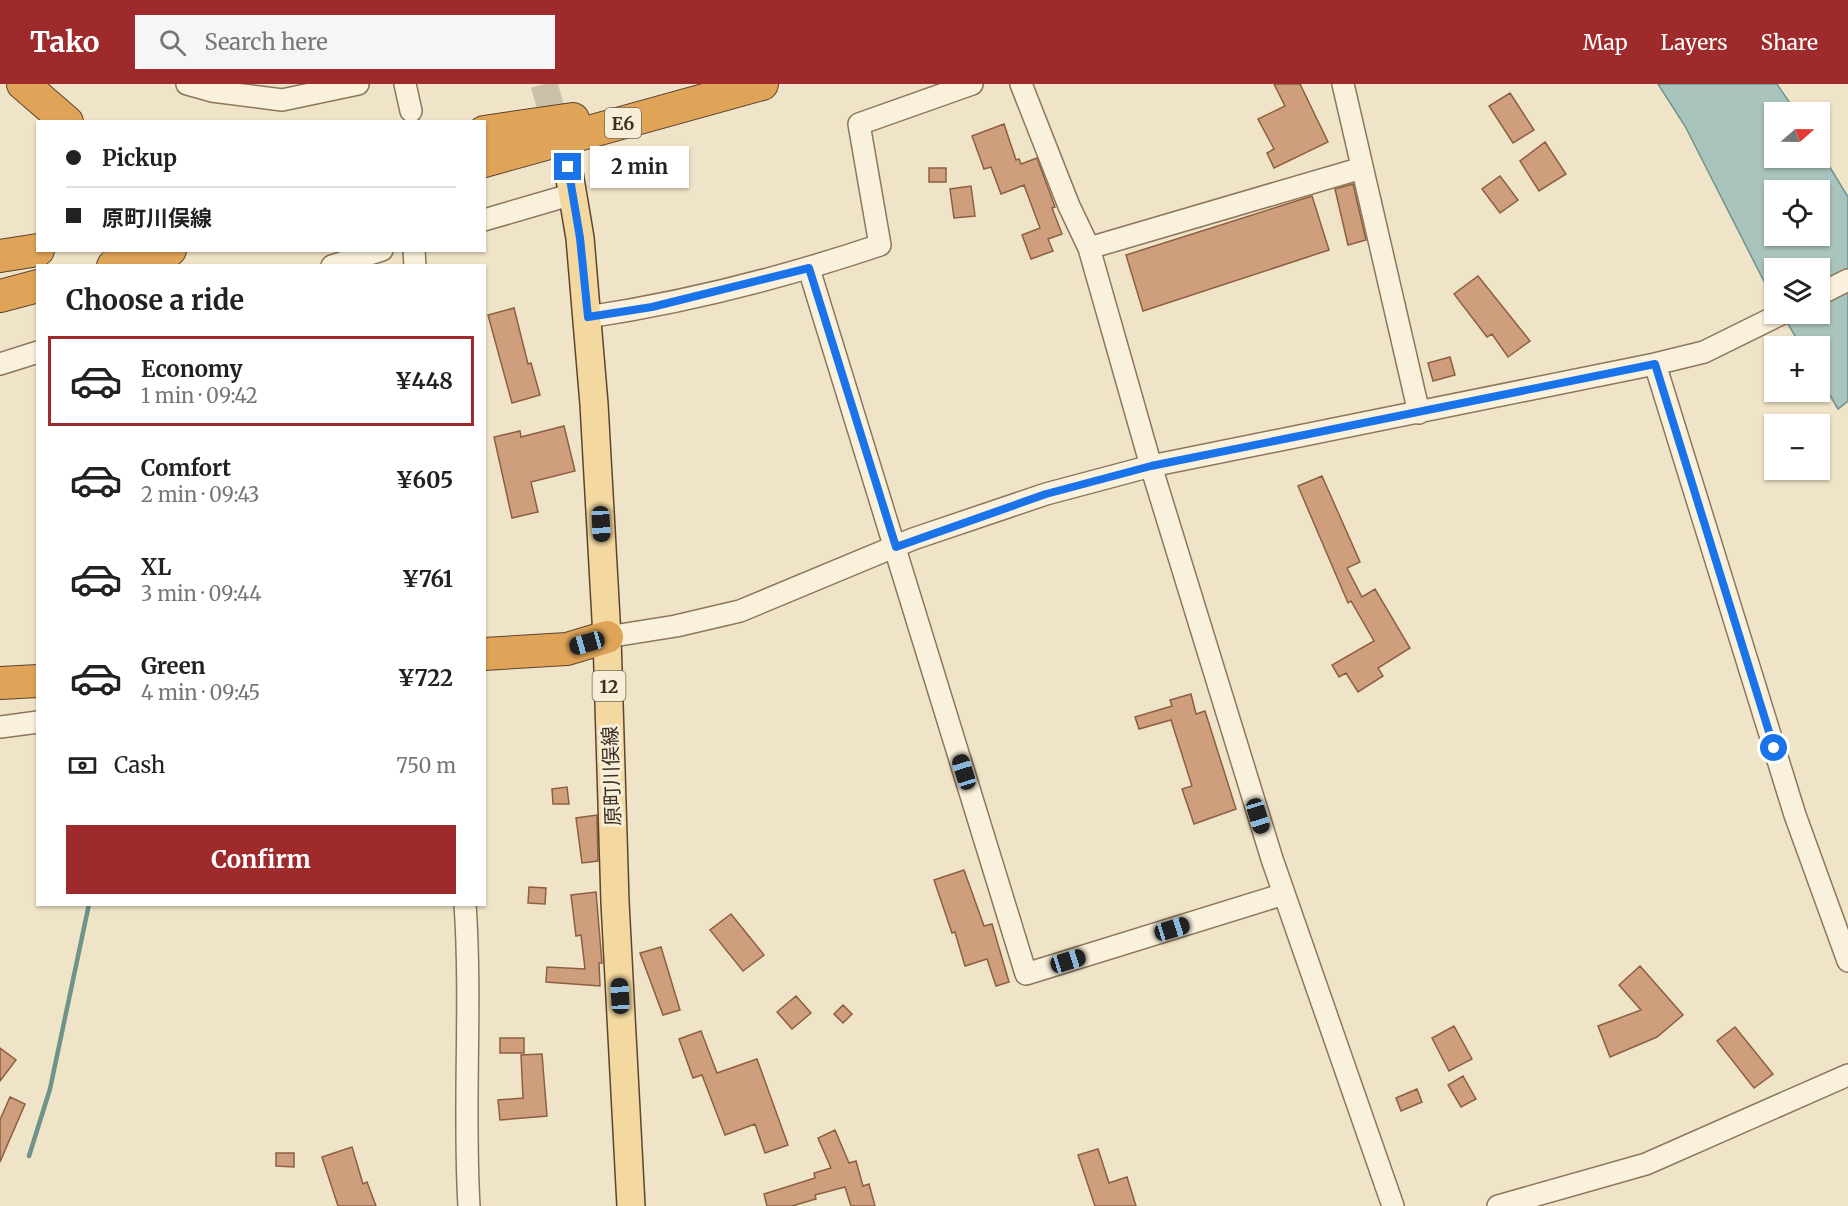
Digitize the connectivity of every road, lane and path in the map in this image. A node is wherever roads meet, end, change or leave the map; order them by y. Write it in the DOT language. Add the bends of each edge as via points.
graph roads {
  1 [pos="23,84"];
  2 [pos="187,84"];
  3 [pos="358,84"];
  4 [pos="405,84"];
  5 [pos="726,84"];
  6 [pos="762,84"];
  7 [pos="972,84"];
  8 [pos="1021,84"];
  9 [pos="1343,84"];
  10 [pos="411,111"];
  11 [pos="65,120"];
  12 [pos="486,132"];
  13 [pos="486,160"];
  14 [pos="568,167"];
  15 [pos="1362,168"];
  16 [pos="573,194"];
  17 [pos="486,219"];
  18 [pos="1089,248"];
  19 [pos="36,250"];
  20 [pos="163,252"];
  21 [pos="376,252"];
  22 [pos="0,256"];
  23 [pos="120,264"];
  24 [pos="338,264"];
  25 [pos="809,268"];
  26 [pos="1848,280"];
  27 [pos="36,287"];
  28 [pos="1830,289"];
  29 [pos="0,296"];
  30 [pos="588,317"];
  31 [pos="1764,322"];
  32 [pos="36,353"];
  33 [pos="0,364"];
  34 [pos="1655,364"];
  35 [pos="1419,413"];
  36 [pos="1151,466"];
  37 [pos="896,547"];
  38 [pos="607,637"];
  39 [pos="486,640"];
  40 [pos="486,654"];
  41 [pos="36,664"];
  42 [pos="0,665"];
  43 [pos="36,681"];
  44 [pos="0,683"];
  45 [pos="36,722"];
  46 [pos="0,726"];
  47 [pos="1284,894"];
  48 [pos="465,906"];
  49 [pos="1848,961"];
  50 [pos="1848,1075"];
  51 [pos="469,1206"];
  52 [pos="631,1206"];
  53 [pos="1394,1206"];
  54 [pos="1498,1206"];
  1 -- 11 [label="highway"];
  2 -- 3 [label="street" via="282,100"];
  4 -- 10 [label="street"];
  5 -- 12 [label="highway" via="576,118"];
  6 -- 13 [label="highway, E6"];
  7 -- 25 [label="street" via="859,124 880,245"];
  8 -- 18 [label="street"];
  9 -- 15 [label="street"];
  14 -- 16 [label="main road, 原町川俣線 / 12"];
  15 -- 18 [label="street"];
  15 -- 35 [label="street"];
  16 -- 17 [label="street"];
  16 -- 30 [label="main road, 原町川俣線 / 12"];
  18 -- 36 [label="street"];
  19 -- 22 [label="highway"];
  20 -- 23 [label="highway"];
  21 -- 24 [label="street"];
  25 -- 30 [label="street" via="652,307"];
  25 -- 37 [label="street"];
  26 -- 28 [label="street"];
  27 -- 29 [label="highway"];
  30 -- 38 [label="main road, 原町川俣線 / 12"];
  31 -- 34 [label="street" via="1704,352"];
  32 -- 33 [label="street"];
  34 -- 35 [label="street"];
  34 -- 49 [label="street" via="1795,815"];
  35 -- 36 [label="street"];
  36 -- 37 [label="street" via="1046,494"];
  36 -- 47 [label="street"];
  37 -- 38 [label="street" via="740,611"];
  37 -- 47 [label="street" via="1026,974"];
  38 -- 39 [label="highway"];
  38 -- 40 [label="highway" via="567,649"];
  38 -- 52 [label="main road, 原町川俣線 / 12" via="615,902"];
  41 -- 42 [label="highway"];
  43 -- 44 [label="highway"];
  45 -- 46 [label="street"];
  47 -- 53 [label="street"];
  48 -- 51 [label="street"];
  50 -- 54 [label="street" via="1646,1164"];
}
